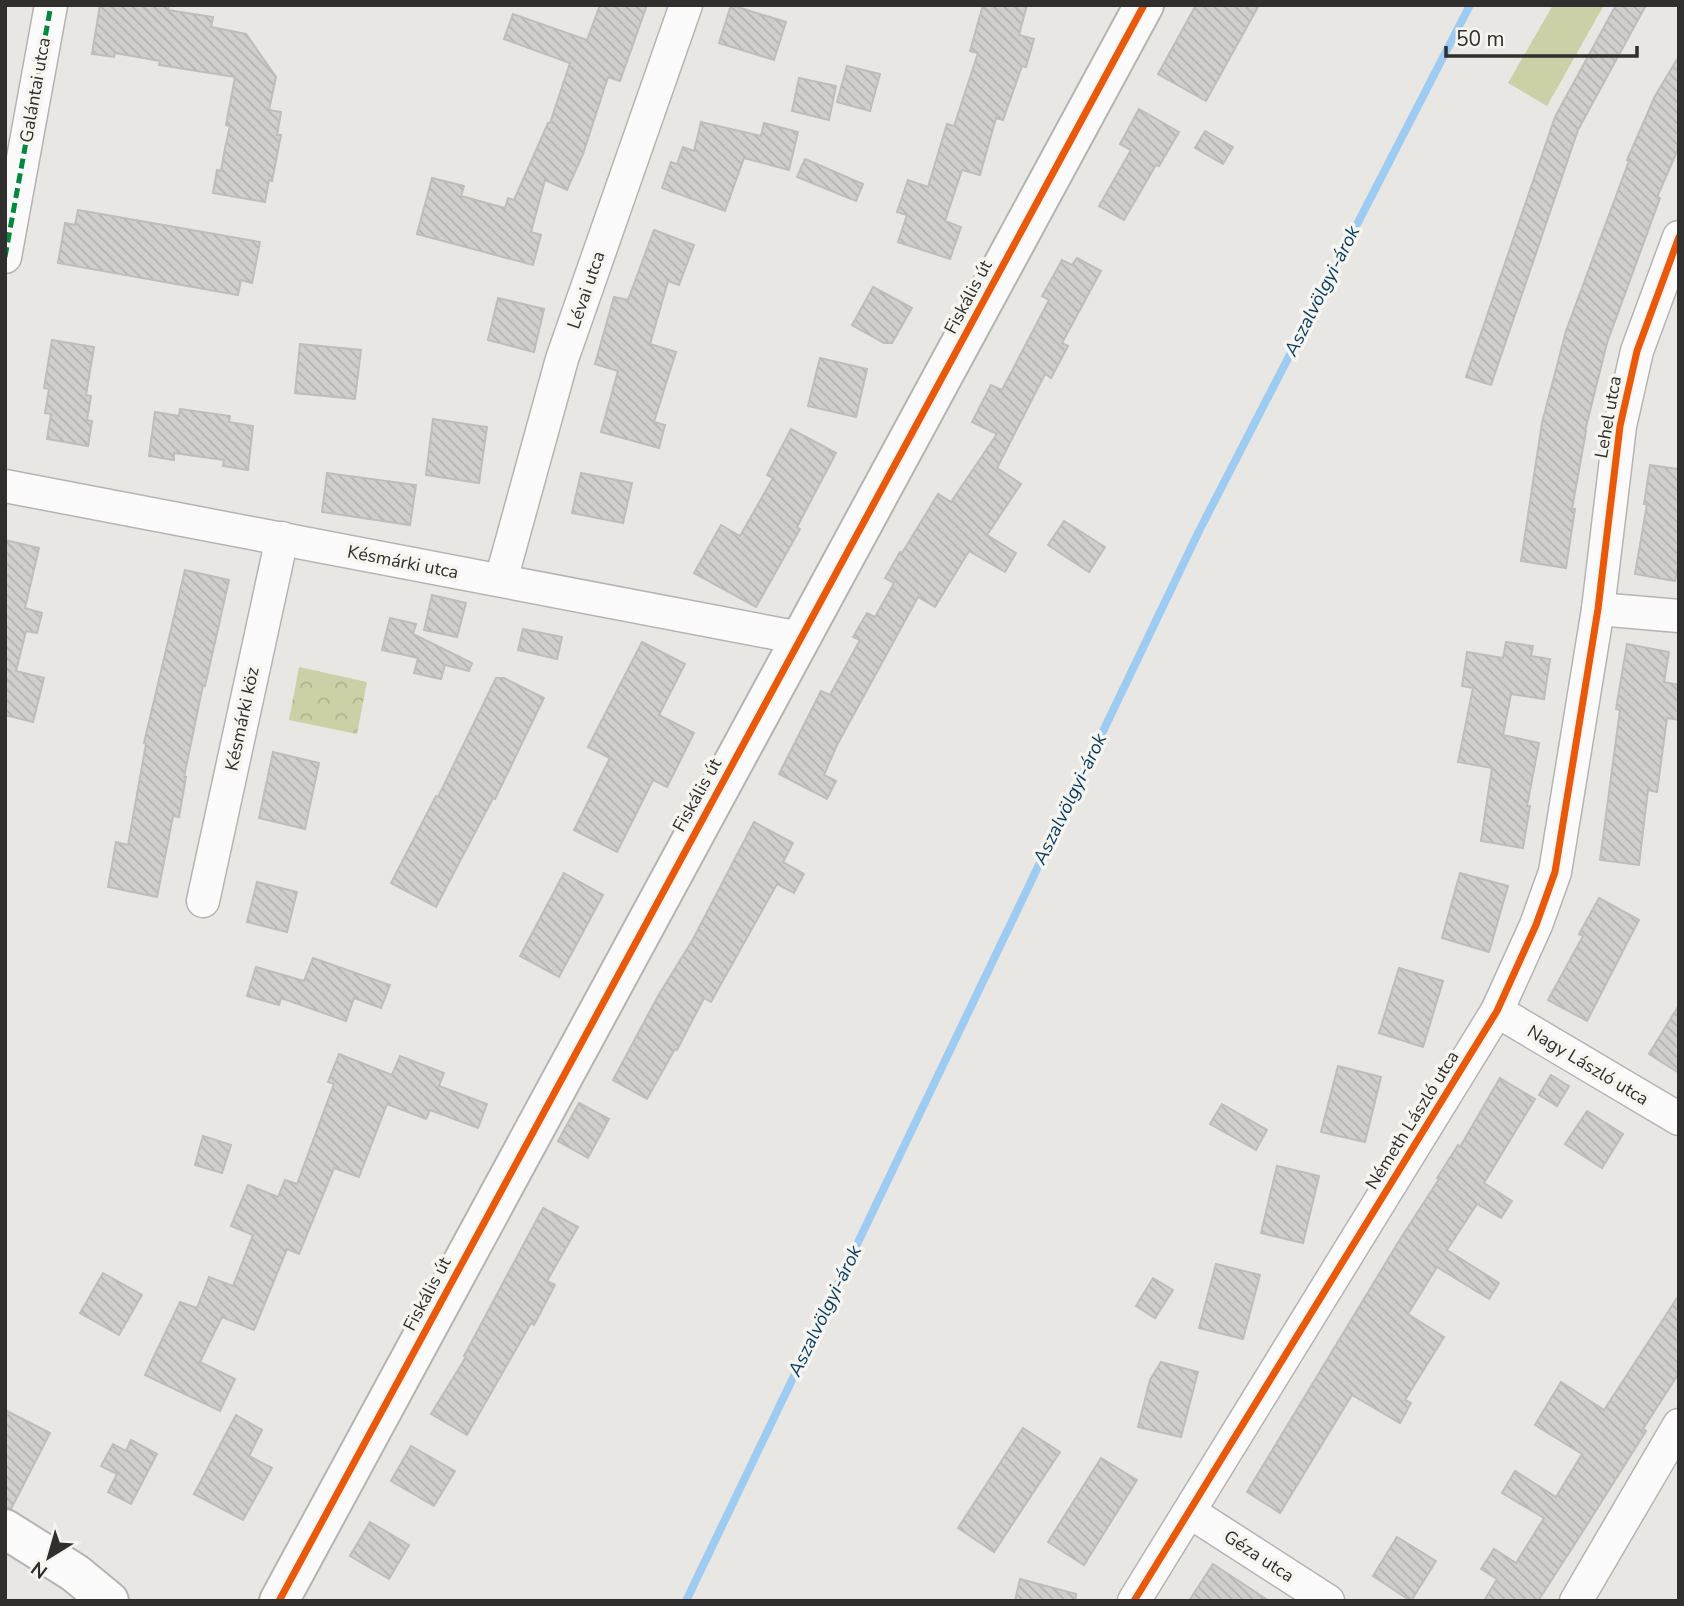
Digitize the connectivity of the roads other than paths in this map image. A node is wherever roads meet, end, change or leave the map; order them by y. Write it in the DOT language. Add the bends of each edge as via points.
graph roads {
  1 [pos="51,5"];
  2 [pos="686,5"];
  3 [pos="1144,5"];
  4 [pos="1679,237"];
  5 [pos="5,257"];
  6 [pos="5,486"];
  7 [pos="282,538"];
  8 [pos="501,580"];
  9 [pos="1598,609"];
  10 [pos="1679,617"];
  11 [pos="800,638"];
  12 [pos="203,901"];
  13 [pos="1497,1011"];
  14 [pos="1679,1119"];
  15 [pos="1679,1425"];
  16 [pos="1190,1512"];
  17 [pos="5,1530"];
  18 [pos="109,1601"];
  19 [pos="279,1601"];
  20 [pos="1134,1601"];
  21 [pos="1328,1601"];
  22 [pos="1576,1601"];
  1 -- 5 [label="street, Galántai utca"];
  2 -- 8 [label="street, Lévai utca" via="562,359"];
  3 -- 11 [label="street, Fiskális út"];
  4 -- 9 [label="street, Lehel utca" via="1637,351 1620,426"];
  6 -- 7 [label="street, Késmárki utca"];
  7 -- 8 [label="street, Késmárki utca"];
  7 -- 12 [label="street, Késmárki köz"];
  8 -- 11 [label="street, Késmárki utca"];
  9 -- 10 [label="street"];
  9 -- 13 [label="street, Németh László utca" via="1555,872"];
  11 -- 19 [label="street, Fiskális út"];
  13 -- 14 [label="street, Nagy László utca"];
  13 -- 16 [label="street, Németh László utca"];
  15 -- 22 [label="street"];
  16 -- 20 [label="street, Németh László utca"];
  16 -- 21 [label="street, Géza utca"];
  17 -- 18 [label="street" via="75,1573"];
}
